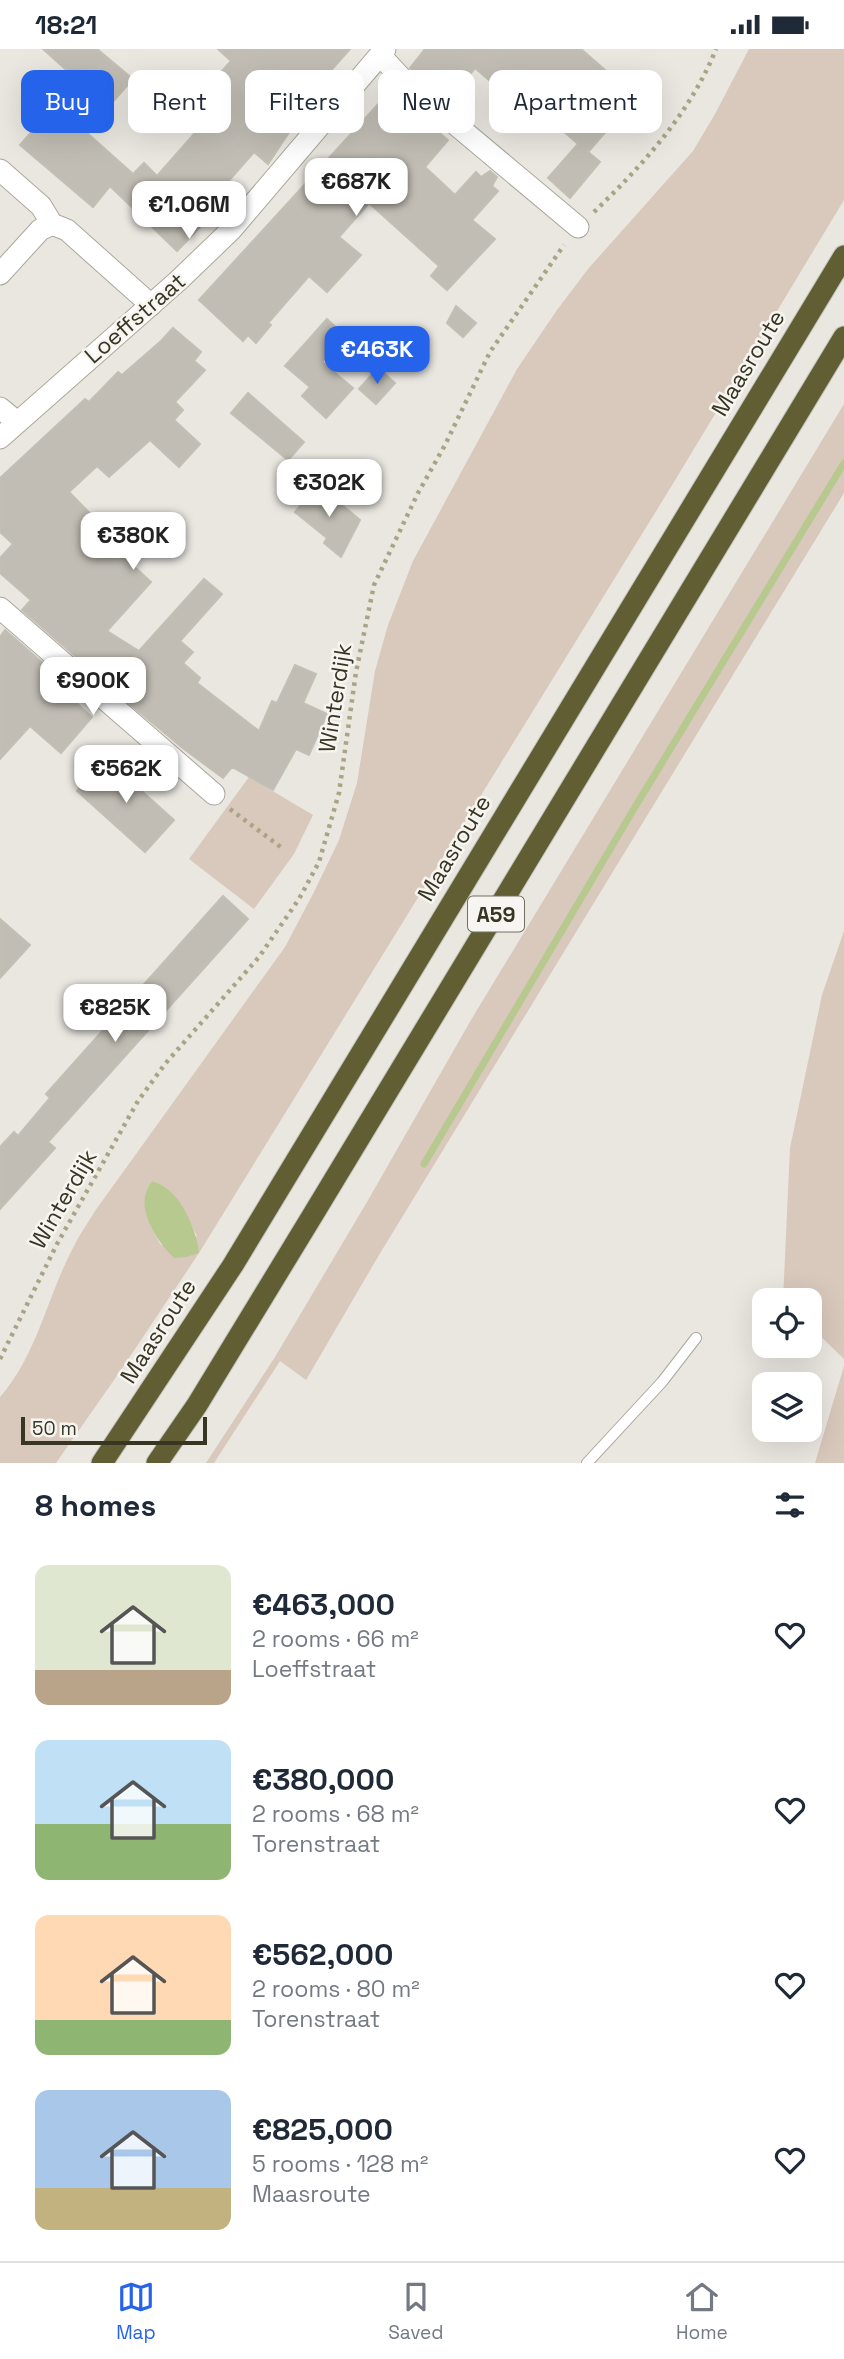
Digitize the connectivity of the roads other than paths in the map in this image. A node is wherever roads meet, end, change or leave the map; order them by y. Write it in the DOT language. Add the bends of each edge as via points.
graph roads {
  1 [pos="382,52"];
  2 [pos="0,170"];
  3 [pos="52,224"];
  4 [pos="578,227"];
  5 [pos="844,256"];
  6 [pos="0,274"];
  7 [pos="151,305"];
  8 [pos="844,337"];
  9 [pos="0,408"];
  10 [pos="17,422"];
  11 [pos="0,438"];
  12 [pos="0,608"];
  13 [pos="214,795"];
  14 [pos="696,1338"];
  15 [pos="146,1399"];
  16 [pos="89,1463"];
  17 [pos="102,1463"];
  18 [pos="157,1463"];
  19 [pos="587,1463"];
  1 -- 4 [label="street" via="407,83"];
  1 -- 7 [label="street, Loeffstraat" via="231,230"];
  2 -- 3 [label="street" via="41,207"];
  3 -- 6 [label="street" via="40,230"];
  3 -- 7 [label="street" via="67,230"];
  5 -- 15 [label="highway, Maasroute / A59" via="261,1219"];
  7 -- 10 [label="street, Loeffstraat"];
  8 -- 18 [label="highway, A59" via="197,1405"];
  9 -- 10 [label="street"];
  10 -- 11 [label="street, Loeffstraat"];
  12 -- 13 [label="street"];
  14 -- 19 [label="lane"];
  15 -- 16 [label="highway, A59"];
  15 -- 17 [label="highway, Maasroute / A59"];
}
